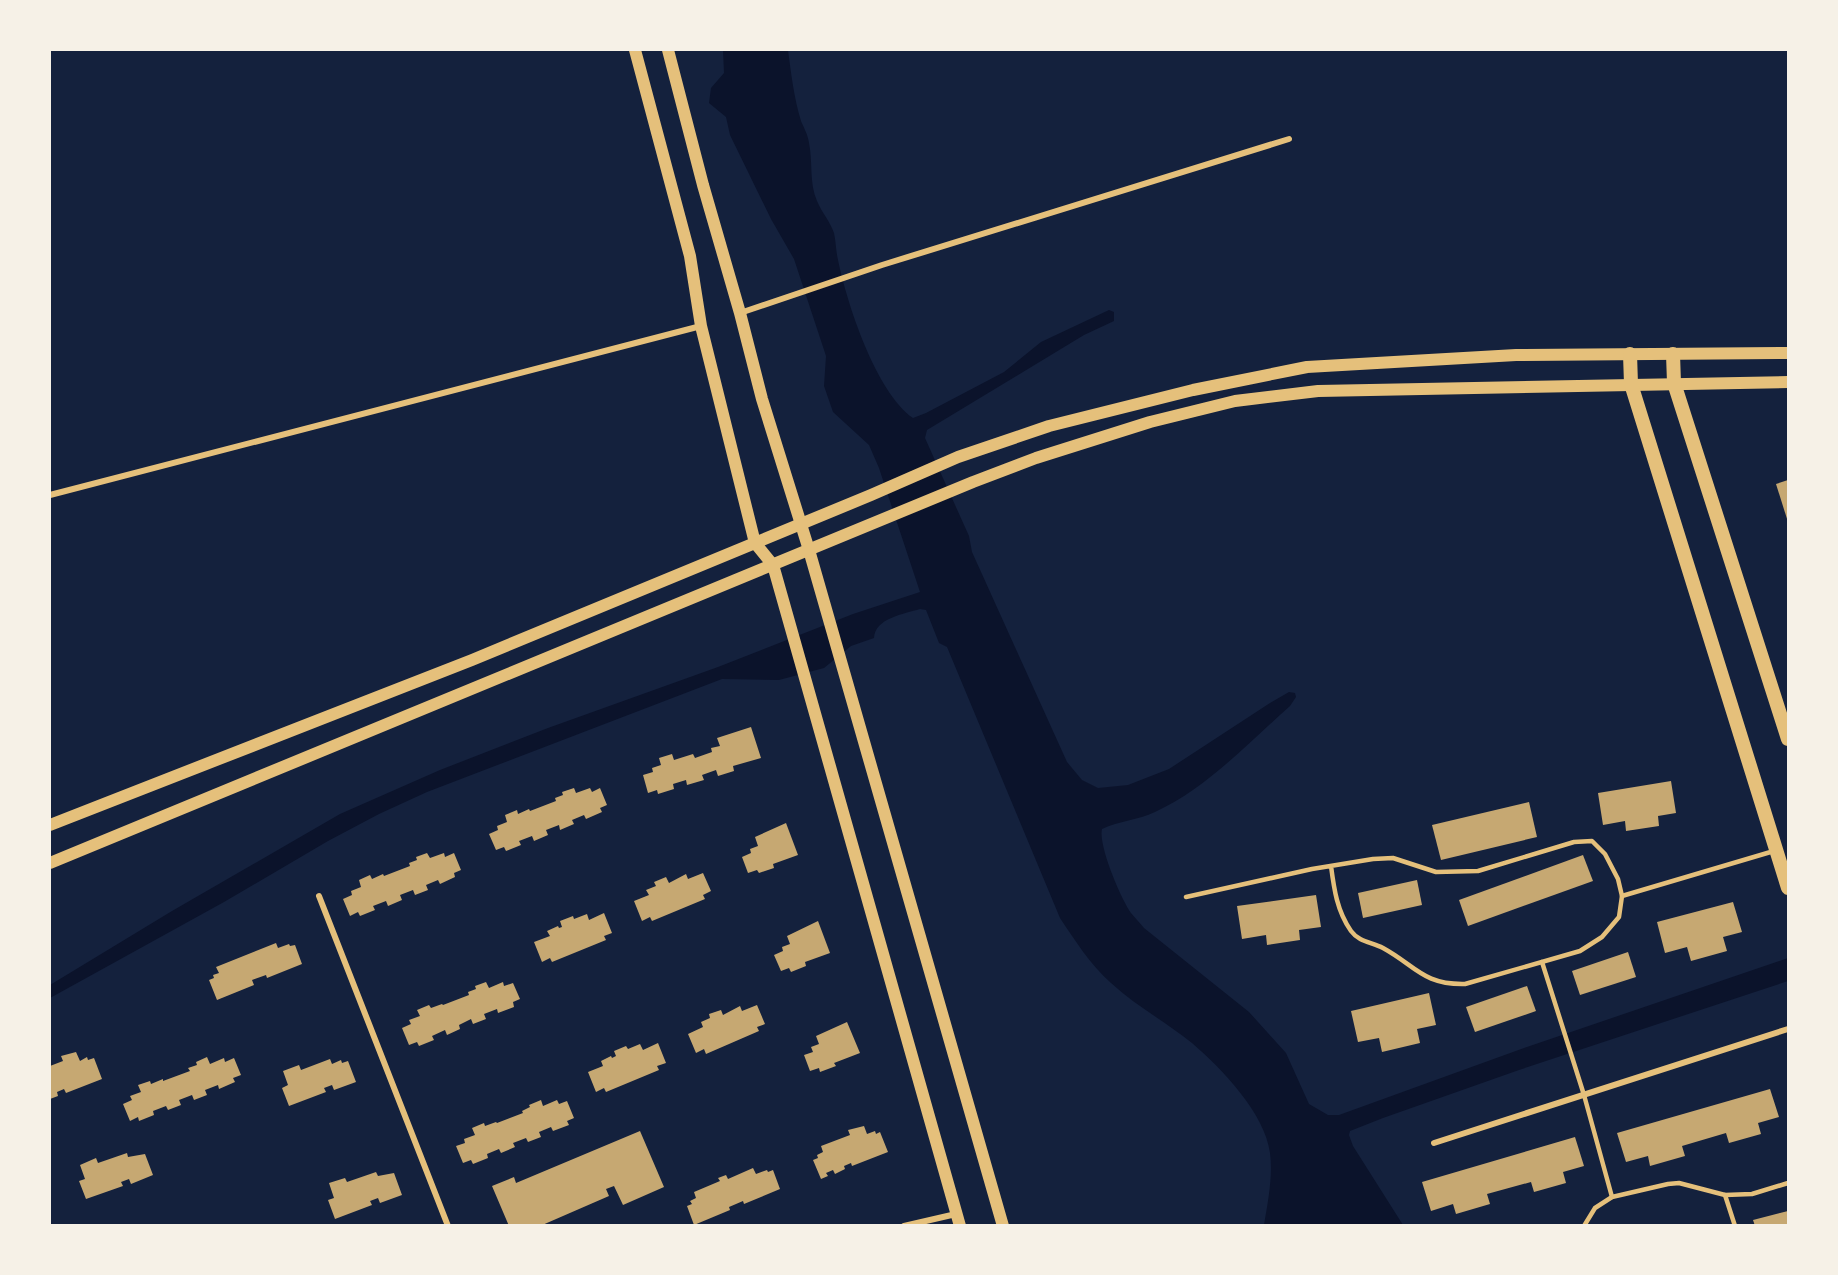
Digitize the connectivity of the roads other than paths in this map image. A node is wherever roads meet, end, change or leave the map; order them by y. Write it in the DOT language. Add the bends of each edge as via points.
graph roads {
  1 [pos="635,50"];
  2 [pos="668,50"];
  3 [pos="1288,139"];
  4 [pos="740,313"];
  5 [pos="701,326"];
  6 [pos="1788,353"];
  7 [pos="1630,354"];
  8 [pos="1673,354"];
  9 [pos="1788,382"];
  10 [pos="1631,384"];
  11 [pos="1674,384"];
  12 [pos="50,495"];
  13 [pos="801,524"];
  14 [pos="755,543"];
  15 [pos="809,550"];
  16 [pos="773,566"];
  17 [pos="1788,739"];
  18 [pos="50,825"];
  19 [pos="1777,850"];
  20 [pos="50,863"];
  21 [pos="1331,866"];
  22 [pos="1788,888"];
  23 [pos="319,896"];
  24 [pos="1622,896"];
  25 [pos="1186,897"];
  26 [pos="1542,962"];
  27 [pos="1788,1029"];
  28 [pos="1584,1095"];
  29 [pos="1434,1143"];
  30 [pos="1788,1183"];
  31 [pos="1725,1195"];
  32 [pos="1612,1197"];
  33 [pos="959,1220"];
  34 [pos="448,1226"];
  35 [pos="904,1226"];
  36 [pos="1003,1226"];
  37 [pos="1584,1226"];
  38 [pos="1736,1226"];
  1 -- 5 [label="main road" via="690,256"];
  2 -- 4 [label="main road"];
  3 -- 4 [label="street"];
  4 -- 13 [label="main road"];
  5 -- 12 [label="street"];
  5 -- 14 [label="main road"];
  6 -- 8 [label="main road"];
  7 -- 8 [label="main road"];
  7 -- 10 [label="main road"];
  7 -- 13 [label="main road" via="1516,355 1307,367 1193,390 1049,426 958,457"];
  8 -- 11 [label="main road"];
  9 -- 11 [label="main road"];
  10 -- 11 [label="main road"];
  10 -- 15 [label="main road" via="1318,391 1235,401 1150,422 1036,458"];
  10 -- 19 [label="main road"];
  11 -- 17 [label="main road"];
  13 -- 14 [label="main road"];
  13 -- 15 [label="main road"];
  14 -- 16 [label="main road"];
  14 -- 18 [label="main road" via="472,660"];
  15 -- 16 [label="main road"];
  15 -- 36 [label="main road"];
  16 -- 20 [label="main road"];
  16 -- 33 [label="main road"];
  19 -- 22 [label="main road"];
  19 -- 24 [label="lane"];
  21 -- 24 [label="lane" via="1393,858 1436,872 1478,871 1592,840 1605,854"];
  21 -- 25 [label="lane"];
  21 -- 26 [label="lane" via="1342,915 1357,938 1383,948 1424,976 1447,984 1465,984"];
  23 -- 34 [label="street"];
  24 -- 26 [label="lane" via="1619,917 1602,937 1580,951"];
  26 -- 28 [label="lane"];
  27 -- 28 [label="street"];
  28 -- 29 [label="street"];
  28 -- 32 [label="lane"];
  30 -- 31 [label="lane" via="1752,1194"];
  31 -- 32 [label="lane" via="1679,1183"];
  31 -- 38 [label="lane"];
  32 -- 37 [label="lane" via="1595,1208"];
  33 -- 35 [label="street"];
}
